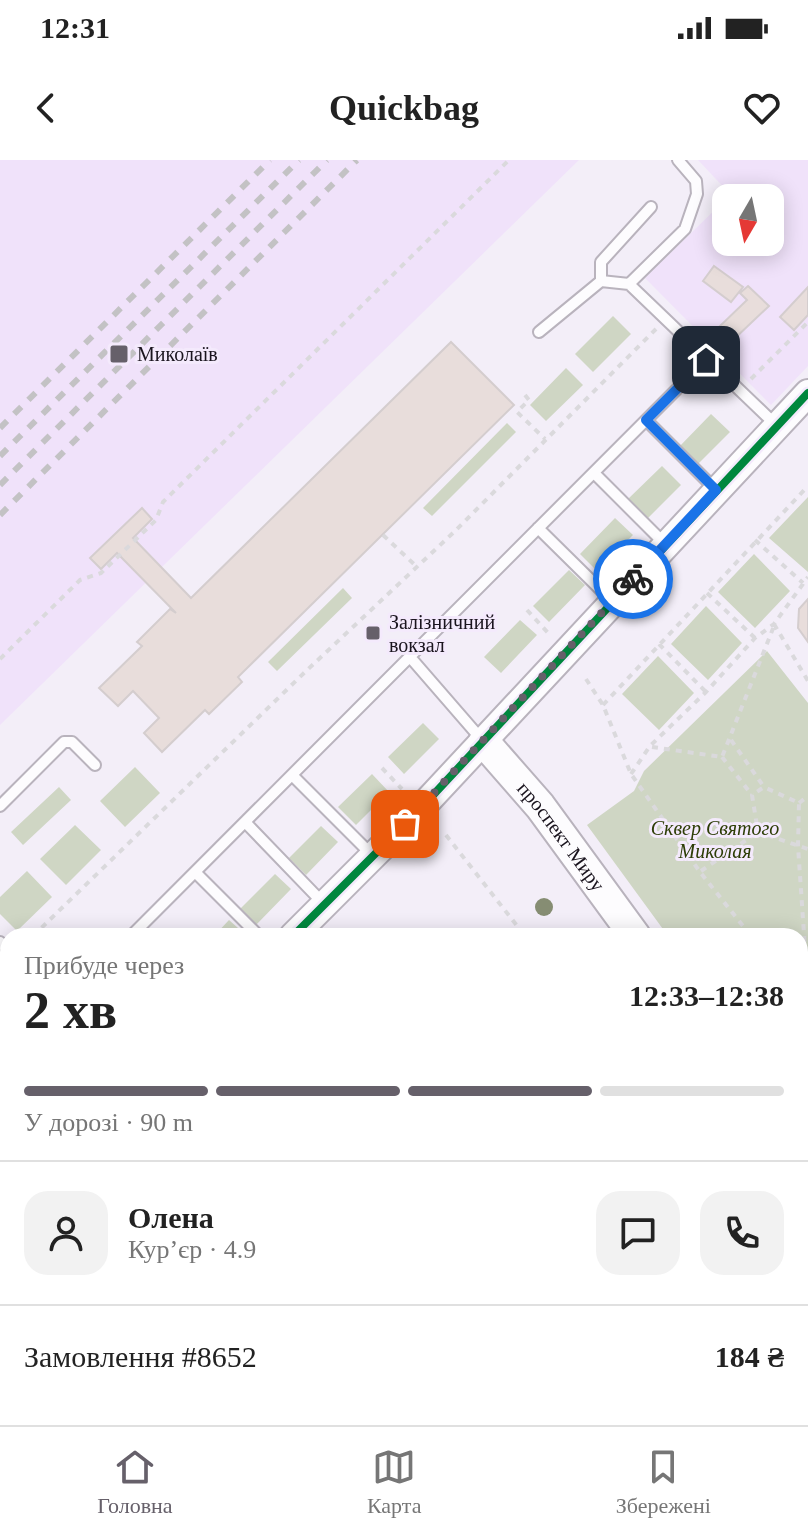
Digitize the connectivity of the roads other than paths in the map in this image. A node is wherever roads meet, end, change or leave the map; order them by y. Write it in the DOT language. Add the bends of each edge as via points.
graph roads {
  1 [pos="678,160"];
  2 [pos="651,207"];
  3 [pos="601,281"];
  4 [pos="629,284"];
  5 [pos="539,332"];
  6 [pos="706,360"];
  7 [pos="808,393"];
  8 [pos="646,420"];
  9 [pos="777,426"];
  10 [pos="594,473"];
  11 [pos="716,490"];
  12 [pos="538,528"];
  13 [pos="665,544"];
  14 [pos="612,601"];
  15 [pos="410,657"];
  16 [pos="484,742"];
  17 [pos="95,765"];
  18 [pos="292,775"];
  19 [pos="0,806"];
  20 [pos="245,822"];
  21 [pos="374,857"];
  22 [pos="195,872"];
  23 [pos="325,904"];
  24 [pos="139,928"];
  25 [pos="251,928"];
  26 [pos="301,928"];
  27 [pos="629,928"];
  1 -- 4 [label="lane" via="696,181 685,229"];
  2 -- 3 [label="lane" via="601,262"];
  3 -- 4 [label="lane"];
  3 -- 5 [label="lane"];
  4 -- 6 [label="lane"];
  6 -- 8 [label="lane"];
  6 -- 9 [label="lane"];
  7 -- 9 [label="street"];
  8 -- 10 [label="lane"];
  8 -- 11 [label="lane"];
  9 -- 11 [label="street"];
  10 -- 12 [label="lane"];
  10 -- 13 [label="lane"];
  11 -- 13 [label="street"];
  12 -- 14 [label="lane"];
  12 -- 15 [label="lane"];
  13 -- 14 [label="street"];
  14 -- 16 [label="street"];
  15 -- 16 [label="lane"];
  15 -- 18 [label="lane"];
  16 -- 21 [label="street"];
  16 -- 27 [label="main road, проспект Миру" via="540,806"];
  17 -- 19 [label="lane" via="72,742 64,742"];
  18 -- 20 [label="lane"];
  18 -- 21 [label="lane"];
  20 -- 22 [label="lane"];
  20 -- 23 [label="lane"];
  21 -- 23 [label="street"];
  22 -- 24 [label="lane"];
  22 -- 25 [label="lane"];
  23 -- 26 [label="street"];
}
